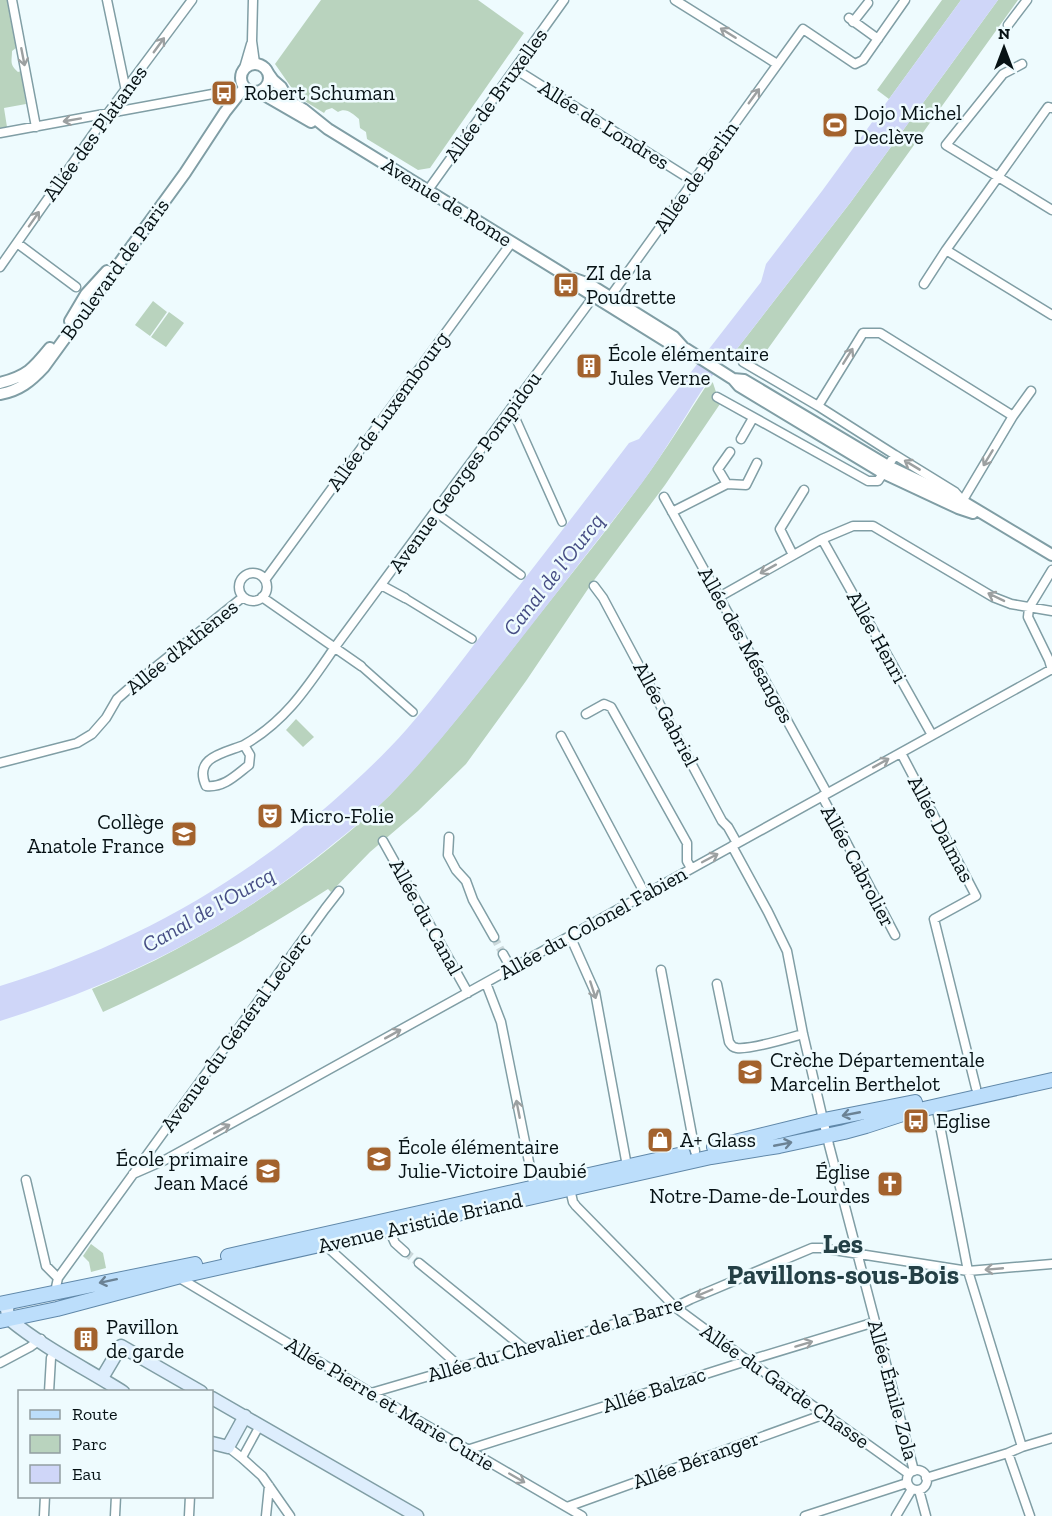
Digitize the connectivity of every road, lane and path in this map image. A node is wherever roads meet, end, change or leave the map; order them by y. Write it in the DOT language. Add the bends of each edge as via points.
graph roads {
  1 [pos="12,0"];
  2 [pos="107,0"];
  3 [pos="192,0"];
  4 [pos="253,0"];
  5 [pos="564,0"];
  6 [pos="675,0"];
  7 [pos="906,0"];
  8 [pos="1027,0"];
  9 [pos="868,3"];
  10 [pos="1008,25"];
  11 [pos="878,39"];
  12 [pos="777,64"];
  13 [pos="1022,64"];
  14 [pos="249,66"];
  15 [pos="515,69"];
  16 [pos="268,73"];
  17 [pos="244,88"];
  18 [pos="126,90"];
  19 [pos="259,92"];
  20 [pos="218,93"];
  21 [pos="1052,108"];
  22 [pos="108,114"];
  23 [pos="36,127"];
  24 [pos="215,127"];
  25 [pos="328,129"];
  26 [pos="0,133"];
  27 [pos="194,154"];
  28 [pos="184,173"];
  29 [pos="998,176"];
  30 [pos="693,181"];
  31 [pos="428,190"];
  32 [pos="1052,210"];
  33 [pos="512,242"];
  34 [pos="17,243"];
  35 [pos="946,250"];
  36 [pos="0,267"];
  37 [pos="565,275"];
  38 [pos="924,284"];
  39 [pos="76,287"];
  40 [pos="579,287"];
  41 [pos="594,296"];
  42 [pos="610,297"];
  43 [pos="1052,315"];
  44 [pos="688,351"];
  45 [pos="743,362"];
  46 [pos="0,383"];
  47 [pos="1031,391"];
  48 [pos="0,394"];
  49 [pos="717,397"];
  50 [pos="818,406"];
  51 [pos="511,408"];
  52 [pos="1013,416"];
  53 [pos="753,417"];
  54 [pos="741,439"];
  55 [pos="730,452"];
  56 [pos="895,455"];
  57 [pos="758,463"];
  58 [pos="885,470"];
  59 [pos="728,484"];
  60 [pos="804,490"];
  61 [pos="664,497"];
  62 [pos="960,504"];
  63 [pos="435,512"];
  64 [pos="672,512"];
  65 [pos="562,522"];
  66 [pos="822,539"];
  67 [pos="793,555"];
  68 [pos="1052,555"];
  69 [pos="1052,570"];
  70 [pos="521,575"];
  71 [pos="265,580"];
  72 [pos="381,585"];
  73 [pos="594,586"];
  74 [pos="243,597"];
  75 [pos="262,597"];
  76 [pos="719,597"];
  77 [pos="405,598"];
  78 [pos="1029,608"];
  79 [pos="1052,611"];
  80 [pos="472,639"];
  81 [pos="335,647"];
  82 [pos="361,666"];
  83 [pos="1052,669"];
  84 [pos="413,712"];
  85 [pos="586,714"];
  86 [pos="932,735"];
  87 [pos="561,736"];
  88 [pos="244,745"];
  89 [pos="901,753"];
  90 [pos="0,763"];
  91 [pos="824,795"];
  92 [pos="449,837"];
  93 [pos="383,841"];
  94 [pos="734,845"];
  95 [pos="691,868"];
  96 [pos="339,891"];
  97 [pos="645,894"];
  98 [pos="895,935"];
  99 [pos="570,936"];
  100 [pos="494,938"];
  101 [pos="503,954"];
  102 [pos="511,968"];
  103 [pos="661,970"];
  104 [pos="486,983"];
  105 [pos="717,984"];
  106 [pos="468,993"];
  107 [pos="803,1034"];
  108 [pos="1052,1071"];
  109 [pos="1052,1080"];
  110 [pos="976,1088"];
  111 [pos="936,1106"];
  112 [pos="824,1120"];
  113 [pos="827,1135"];
  114 [pos="695,1151"];
  115 [pos="627,1166"];
  116 [pos="133,1174"];
  117 [pos="26,1180"];
  118 [pos="534,1187"];
  119 [pos="570,1189"];
  120 [pos="388,1230"];
  121 [pos="324,1244"];
  122 [pos="405,1252"];
  123 [pos="857,1254"];
  124 [pos="419,1263"];
  125 [pos="1052,1264"];
  126 [pos="968,1271"];
  127 [pos="198,1272"];
  128 [pos="177,1277"];
  129 [pos="57,1285"];
  130 [pos="199,1290"];
  131 [pos="8,1303"];
  132 [pos="675,1307"];
  133 [pos="51,1310"];
  134 [pos="9,1319"];
  135 [pos="875,1323"];
  136 [pos="41,1339"];
  137 [pos="525,1349"];
  138 [pos="55,1351"];
  139 [pos="113,1361"];
  140 [pos="748,1361"];
  141 [pos="0,1363"];
  142 [pos="460,1367"];
  143 [pos="102,1378"];
  144 [pos="50,1390"];
  145 [pos="120,1390"];
  146 [pos="198,1390"];
  147 [pos="371,1393"];
  148 [pos="213,1399"];
  149 [pos="825,1414"];
  150 [pos="245,1416"];
  151 [pos="260,1425"];
  152 [pos="1052,1438"];
  153 [pos="213,1443"];
  154 [pos="1022,1447"];
  155 [pos="228,1448"];
  156 [pos="467,1450"];
  157 [pos="1008,1453"];
  158 [pos="242,1458"];
  159 [pos="926,1478"];
  160 [pos="912,1481"];
  161 [pos="269,1486"];
  162 [pos="45,1498"];
  163 [pos="116,1498"];
  164 [pos="190,1498"];
  165 [pos="567,1507"];
  166 [pos="44,1516"];
  167 [pos="115,1516"];
  168 [pos="189,1516"];
  169 [pos="267,1516"];
  170 [pos="290,1516"];
  171 [pos="417,1516"];
  172 [pos="582,1516"];
  173 [pos="805,1516"];
  174 [pos="896,1516"];
  175 [pos="926,1516"];
  176 [pos="1030,1516"];
  1 -- 23 [label="street, one-way"];
  2 -- 18 [label="street"];
  18 -- 3 [label="street, Allée des Platanes, one-way"];
  4 -- 14 [label="street"];
  5 -- 15 [label="street, Allée de Bruxelles"];
  12 -- 6 [label="street, one-way"];
  7 -- 11 [label="street"];
  8 -- 10 [label="street"];
  9 -- 11 [label="street" via="851,20"];
  11 -- 12 [label="street, Allée de Berlin" via="863,60 855,64 803,28"];
  30 -- 12 [label="street, Allée de Berlin, one-way"];
  13 -- 29 [label="street" via="1003,74 946,145"];
  14 -- 16 [label="street" via="263,66"];
  14 -- 17 [label="street" via="242,71 240,80"];
  15 -- 30 [label="street, Allée de Londres"];
  15 -- 31 [label="street, Allée de Bruxelles"];
  16 -- 19 [label="street" via="269,82"];
  16 -- 25 [label="street, Avenue de Rome" via="289,101"];
  17 -- 19 [label="street"];
  17 -- 24 [label="street, Boulevard de Paris"];
  18 -- 22 [label="street, Allée des Platanes"];
  19 -- 25 [label="street, Avenue de Rome"];
  20 -- 22 [label="street"];
  21 -- 29 [label="street" via="1048,107"];
  22 -- 23 [label="street, one-way"];
  34 -- 22 [label="street, Allée des Platanes, one-way"];
  23 -- 26 [label="street"];
  24 -- 27 [label="street, Boulevard de Paris"];
  24 -- 28 [label="street, Boulevard de Paris"];
  25 -- 31 [label="street, Avenue de Rome"];
  27 -- 28 [label="street"];
  27 -- 46 [label="street, Boulevard de Paris" via="35,367"];
  28 -- 48 [label="street, Boulevard de Paris" via="44,368 19,388"];
  29 -- 32 [label="street"];
  29 -- 35 [label="street"];
  30 -- 42 [label="street, Allée de Berlin"];
  31 -- 33 [label="street, Avenue de Rome"];
  33 -- 37 [label="street, Avenue de Rome"];
  33 -- 71 [label="street, Allée de Luxembourg"];
  34 -- 36 [label="street, Allée des Platanes"];
  34 -- 39 [label="street"];
  35 -- 38 [label="street"];
  35 -- 43 [label="street"];
  37 -- 40 [label="street, Avenue de Rome"];
  37 -- 42 [label="street, Avenue de Rome"];
  40 -- 41 [label="street, Avenue de Rome"];
  40 -- 42 [label="street" via="605,300"];
  41 -- 44 [label="street, Avenue de Rome" via="669,344"];
  41 -- 51 [label="street, Avenue Georges Pompidou"];
  42 -- 44 [label="street, Avenue de Rome" via="674,337"];
  44 -- 58 [label="street" via="733,378 744,380"];
  45 -- 50 [label="street"];
  47 -- 52 [label="street"];
  49 -- 53 [label="street"];
  50 -- 52 [label="street, one-way" via="863,333 880,333"];
  50 -- 56 [label="street"];
  51 -- 63 [label="street, Avenue Georges Pompidou"];
  51 -- 65 [label="street"];
  52 -- 62 [label="street, one-way"];
  53 -- 54 [label="street"];
  53 -- 58 [label="street" via="868,481 878,481"];
  55 -- 59 [label="street" via="718,469"];
  56 -- 58 [label="street"];
  62 -- 56 [label="street, one-way" via="955,492"];
  57 -- 59 [label="street" via="746,485"];
  58 -- 62 [label="street"];
  59 -- 64 [label="street"];
  60 -- 67 [label="street" via="780,529"];
  61 -- 64 [label="street, Allée des Mésanges"];
  62 -- 68 [label="street"];
  63 -- 70 [label="street"];
  63 -- 72 [label="street, Avenue Georges Pompidou"];
  64 -- 76 [label="street, Allée des Mésanges"];
  66 -- 67 [label="street"];
  78 -- 66 [label="street, one-way" via="993,597 873,526 853,526"];
  66 -- 86 [label="street, Allée Henri"];
  67 -- 76 [label="street, one-way"];
  69 -- 78 [label="street"];
  71 -- 74 [label="street" via="253,573 244,576 239,584"];
  71 -- 75 [label="street" via="267,589"];
  72 -- 77 [label="street"];
  72 -- 81 [label="street, Avenue Georges Pompidou"];
  73 -- 94 [label="street, Allée Gabriel" via="728,827"];
  74 -- 75 [label="street"];
  74 -- 90 [label="street, Allée d'Athènes" via="133,684 92,734 77,743"];
  75 -- 81 [label="street"];
  76 -- 91 [label="street, Allée des Mésanges"];
  77 -- 80 [label="street"];
  78 -- 79 [label="street"];
  78 -- 83 [label="street" via="1028,617"];
  81 -- 82 [label="street"];
  81 -- 88 [label="street, Avenue Georges Pompidou" via="280,720"];
  82 -- 84 [label="street"];
  83 -- 86 [label="street, Allée du Colonel Fabien"];
  85 -- 95 [label="street" via="604,704 611,706 687,843"];
  86 -- 89 [label="street, Allée du Colonel Fabien"];
  87 -- 97 [label="street"];
  88 -- 88 [label="street, Avenue Georges Pompidou" via="210,759 202,778 206,786 222,785 249,765 250,755"];
  91 -- 89 [label="street, Allée du Colonel Fabien, one-way"];
  89 -- 110 [label="street, Allée Dalmas" via="975,896 934,919"];
  91 -- 94 [label="street, Allée du Colonel Fabien"];
  91 -- 98 [label="street, Allée Cabrolier"];
  92 -- 100 [label="street" via="448,855 466,881"];
  93 -- 106 [label="street, Allée du Canal"];
  95 -- 94 [label="street, Allée du Colonel Fabien, one-way"];
  94 -- 107 [label="street, Allée Gabriel" via="787,951"];
  95 -- 97 [label="street, Allée du Colonel Fabien"];
  96 -- 116 [label="street, Avenue du Général Leclerc"];
  97 -- 99 [label="street, Allée du Colonel Fabien"];
  99 -- 102 [label="street, Allée du Colonel Fabien"];
  99 -- 115 [label="street, one-way" via="595,992"];
  101 -- 102 [label="street"];
  102 -- 104 [label="street, Allée du Colonel Fabien"];
  103 -- 114 [label="street"];
  104 -- 106 [label="street, Allée du Colonel Fabien"];
  118 -- 104 [label="street, one-way" via="501,1022"];
  105 -- 107 [label="street" via="732,1046 748,1048"];
  116 -- 106 [label="street, Allée du Colonel Fabien, one-way"];
  107 -- 112 [label="street, Allée Émile Zola"];
  108 -- 110 [label="main road, Avenue Aristide Briand"];
  109 -- 111 [label="main road, Avenue Aristide Briand"];
  110 -- 112 [label="main road, Avenue Aristide Briand, one-way"];
  111 -- 113 [label="main road, Avenue Aristide Briand"];
  111 -- 126 [label="street"];
  112 -- 113 [label="street, Allée Émile Zola"];
  112 -- 114 [label="main road, Avenue Aristide Briand"];
  119 -- 113 [label="main road, Avenue Aristide Briand, one-way"];
  113 -- 123 [label="street, Allée Émile Zola"];
  114 -- 115 [label="main road, Avenue Aristide Briand"];
  115 -- 118 [label="main road, Avenue Aristide Briand"];
  116 -- 129 [label="street, Avenue du Général Leclerc"];
  117 -- 129 [label="street" via="46,1266"];
  118 -- 129 [label="main road, Avenue Aristide Briand, one-way" via="196,1263"];
  119 -- 120 [label="main road, Avenue Aristide Briand"];
  119 -- 132 [label="street, Allée du Garde Chasse" via="576,1206"];
  120 -- 121 [label="main road, Avenue Aristide Briand"];
  120 -- 122 [label="street"];
  121 -- 127 [label="main road, Avenue Aristide Briand"];
  121 -- 142 [label="street"];
  123 -- 126 [label="street, Allée du Chevalier de la Barre"];
  123 -- 132 [label="street, Allée du Chevalier de la Barre, one-way" via="812,1248"];
  123 -- 135 [label="street, Allée Émile Zola"];
  124 -- 137 [label="street"];
  125 -- 126 [label="street, Allée du Chevalier de la Barre, one-way"];
  126 -- 154 [label="street"];
  127 -- 128 [label="main road, Avenue Aristide Briand"];
  127 -- 130 [label="street"];
  128 -- 130 [label="street, Allée Pierre et Marie Curie"];
  128 -- 133 [label="main road, Avenue Aristide Briand"];
  129 -- 131 [label="main road, Avenue Aristide Briand"];
  129 -- 133 [label="main road"];
  130 -- 147 [label="street, Allée Pierre et Marie Curie"];
  131 -- 134 [label="main road"];
  132 -- 137 [label="street, Allée du Chevalier de la Barre"];
  132 -- 140 [label="street, Allée du Garde Chasse"];
  133 -- 134 [label="main road, Avenue Aristide Briand"];
  134 -- 136 [label="main road"];
  140 -- 135 [label="street, Allée Balzac, one-way"];
  135 -- 160 [label="street, Allée Émile Zola"];
  136 -- 138 [label="main road"];
  136 -- 139 [label="main road" via="92,1366"];
  136 -- 141 [label="street"];
  137 -- 142 [label="street, Allée du Chevalier de la Barre"];
  138 -- 143 [label="main road"];
  138 -- 144 [label="street" via="51,1358"];
  139 -- 143 [label="main road"];
  139 -- 146 [label="main road" via="122,1346"];
  140 -- 149 [label="street, Allée du Garde Chasse"];
  140 -- 156 [label="street, Allée Balzac"];
  142 -- 147 [label="street, Allée du Chevalier de la Barre"];
  143 -- 145 [label="main road"];
  147 -- 156 [label="street, Allée Pierre et Marie Curie"];
  148 -- 150 [label="main road"];
  149 -- 160 [label="street, Allée du Garde Chasse"];
  149 -- 165 [label="street, Allée Béranger"];
  150 -- 151 [label="main road"];
  150 -- 155 [label="main road"];
  151 -- 158 [label="street"];
  151 -- 171 [label="main road"];
  152 -- 154 [label="street"];
  153 -- 155 [label="main road"];
  154 -- 157 [label="street"];
  155 -- 158 [label="street"];
  156 -- 165 [label="street, Allée Pierre et Marie Curie, one-way"];
  157 -- 159 [label="street"];
  157 -- 176 [label="street"];
  158 -- 161 [label="street"];
  159 -- 160 [label="street, Allée du Garde Chasse" via="923,1473"];
  159 -- 160 [label="street" via="924,1486"];
  160 -- 173 [label="street"];
  160 -- 174 [label="street"];
  160 -- 175 [label="street, Allée Émile Zola"];
  161 -- 169 [label="street"];
  161 -- 170 [label="street"];
  162 -- 166 [label="street"];
  163 -- 167 [label="street"];
  164 -- 168 [label="street"];
  165 -- 172 [label="street, Allée Pierre et Marie Curie"];
}
